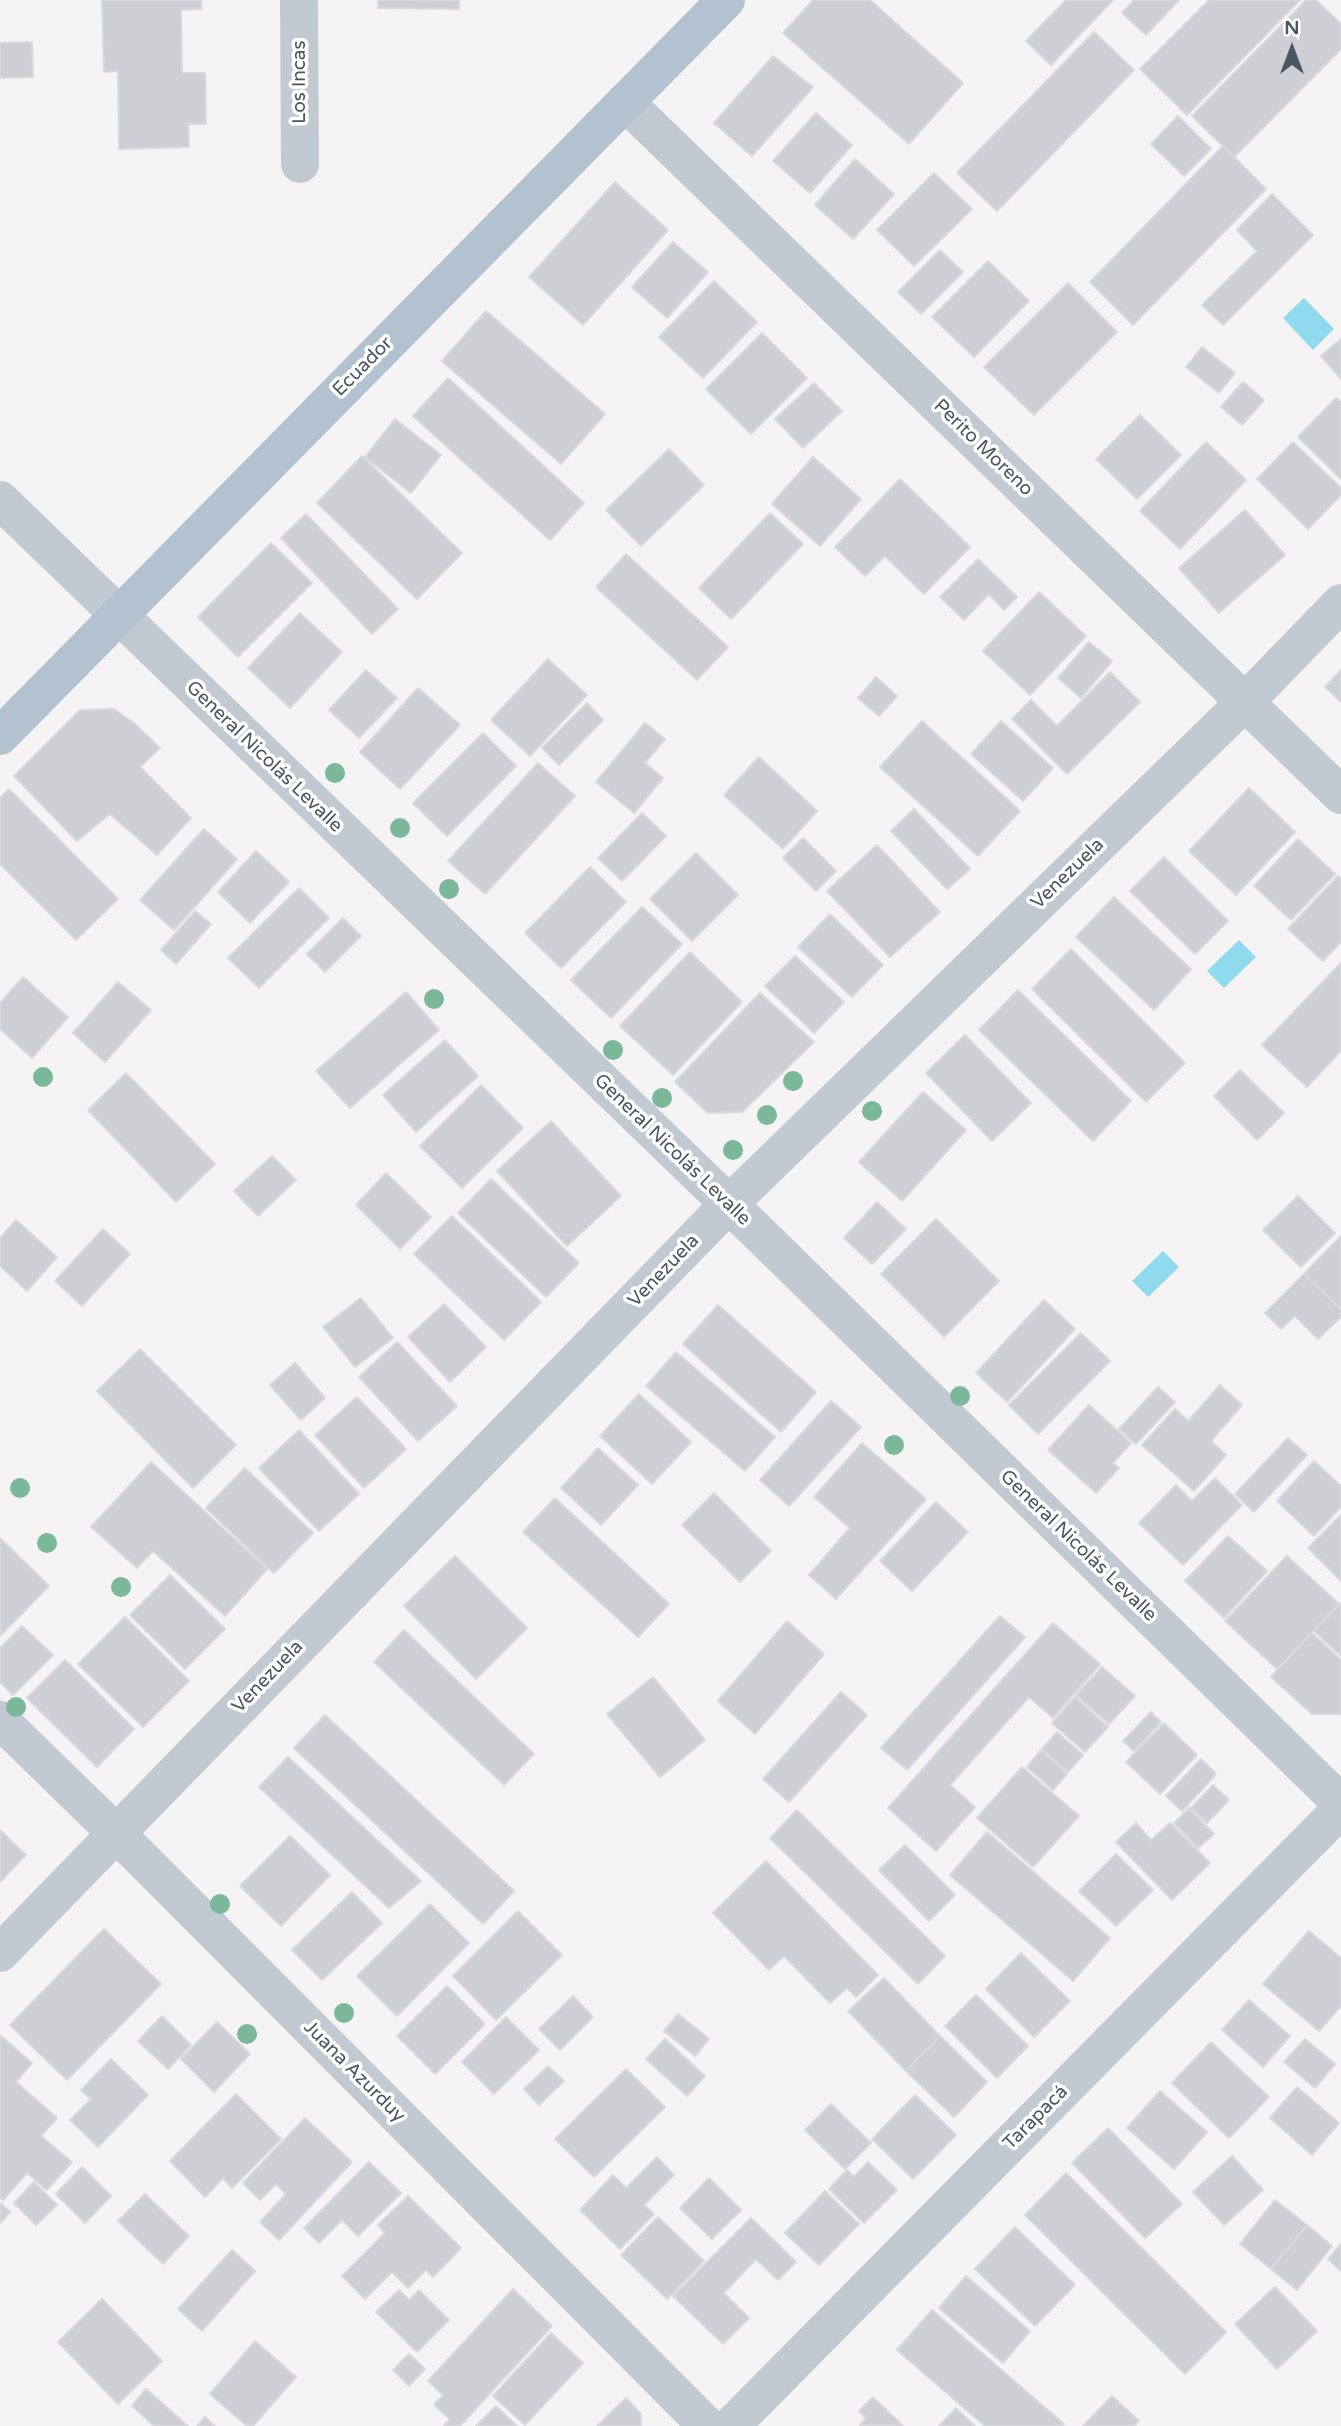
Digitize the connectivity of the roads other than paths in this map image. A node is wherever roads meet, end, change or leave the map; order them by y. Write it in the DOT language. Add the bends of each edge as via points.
graph roads {
  1 [pos="299,0"];
  2 [pos="726,0"];
  3 [pos="625,102"];
  4 [pos="300,164"];
  5 [pos="0,500"];
  6 [pos="1341,603"];
  7 [pos="117,615"];
  8 [pos="1245,702"];
  9 [pos="0,736"];
  10 [pos="1341,795"];
  11 [pos="729,1204"];
  12 [pos="0,1720"];
  13 [pos="1341,1803"];
  14 [pos="1341,1809"];
  15 [pos="116,1833"];
  16 [pos="0,1953"];
  17 [pos="707,2426"];
  18 [pos="731,2426"];
  1 -- 4 [label="street, Los Incas"];
  2 -- 3 [label="main road, Ecuador"];
  3 -- 7 [label="main road, Ecuador"];
  3 -- 8 [label="street, Perito Moreno"];
  5 -- 7 [label="street, General Nicolás Levalle"];
  6 -- 8 [label="street, Venezuela"];
  7 -- 9 [label="main road, Ecuador"];
  7 -- 11 [label="street, General Nicolás Levalle"];
  8 -- 10 [label="street, Perito Moreno"];
  8 -- 11 [label="street, Venezuela"];
  11 -- 13 [label="street, General Nicolás Levalle"];
  11 -- 15 [label="street, Venezuela"];
  12 -- 15 [label="street, Juana Azurduy"];
  14 -- 18 [label="street, Tarapacá"];
  15 -- 16 [label="street, Venezuela"];
  15 -- 17 [label="street, Juana Azurduy"];
}
